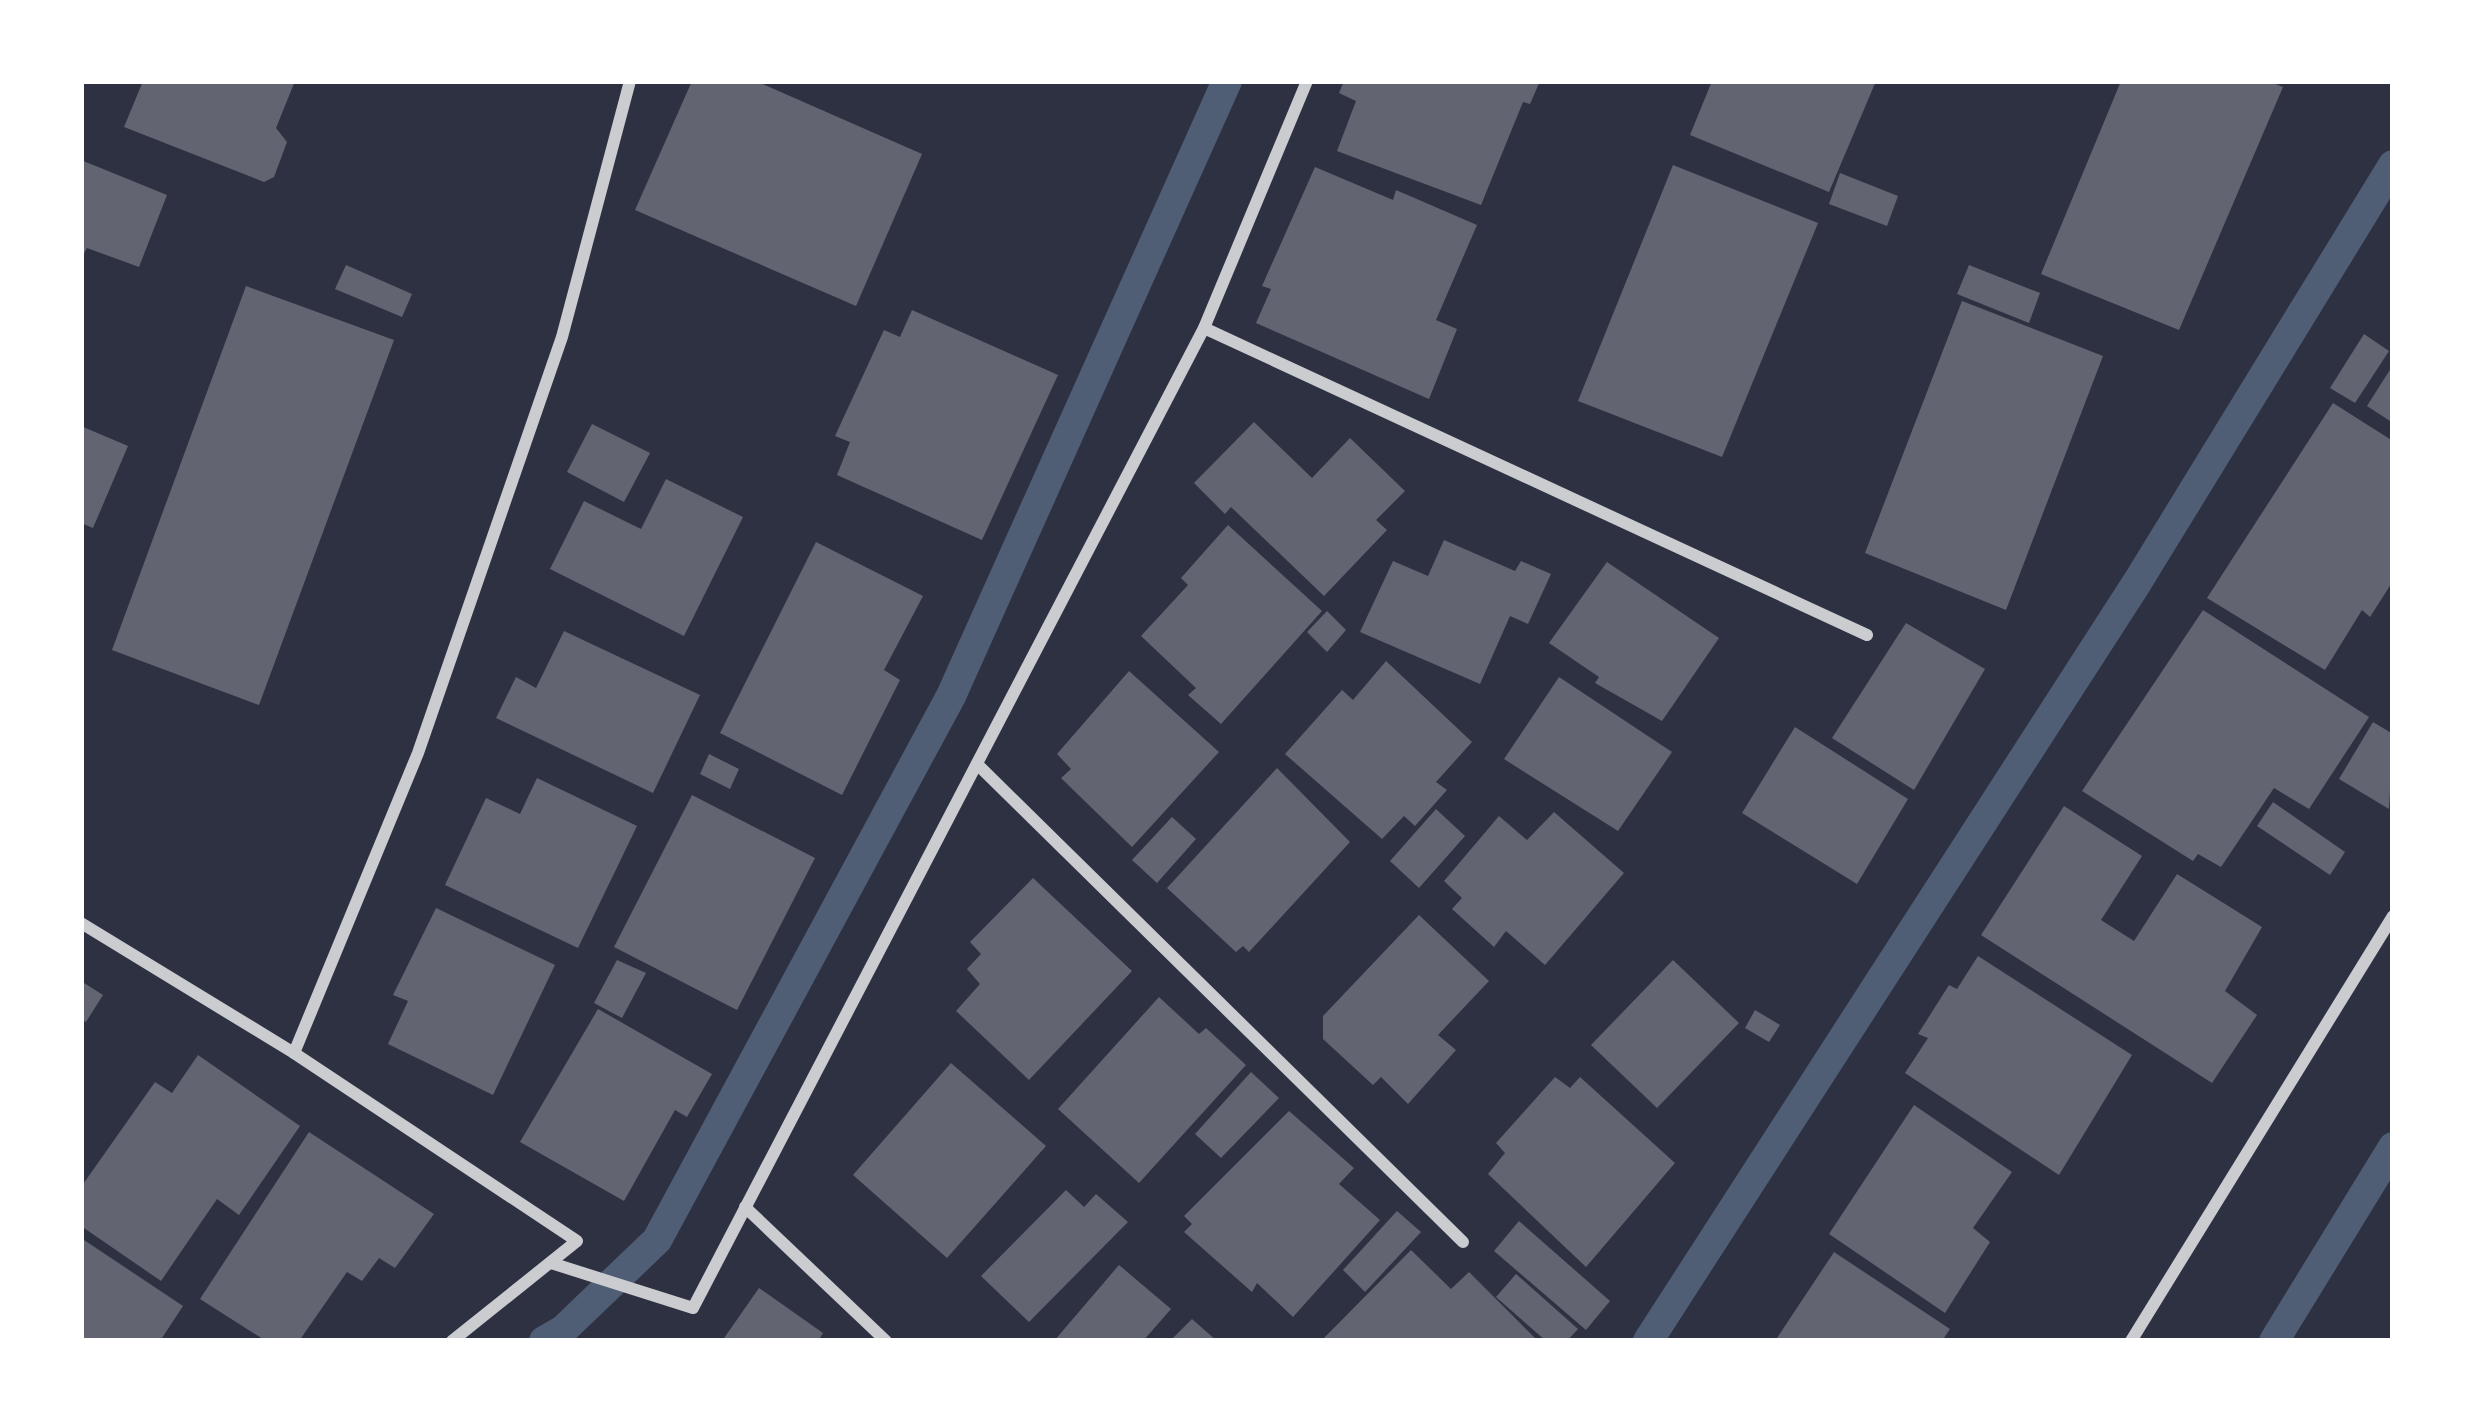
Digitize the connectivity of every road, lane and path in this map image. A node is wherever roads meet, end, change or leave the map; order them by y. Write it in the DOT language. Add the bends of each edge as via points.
graph roads {
  1 [pos="630,81"];
  2 [pos="1307,81"];
  3 [pos="1204,328"];
  4 [pos="1867,635"];
  5 [pos="977,764"];
  6 [pos="2393,916"];
  7 [pos="81,923"];
  8 [pos="294,1053"];
  9 [pos="746,1208"];
  10 [pos="1463,1242"];
  11 [pos="551,1263"];
  12 [pos="452,1341"];
  13 [pos="886,1341"];
  14 [pos="2132,1341"];
  1 -- 8 [label="street" via="562,337 517,468 418,753"];
  2 -- 3 [label="street"];
  3 -- 4 [label="street"];
  3 -- 5 [label="street"];
  5 -- 9 [label="street"];
  5 -- 10 [label="street"];
  6 -- 14 [label="street"];
  7 -- 8 [label="street"];
  8 -- 11 [label="street" via="577,1241"];
  9 -- 11 [label="street" via="693,1308"];
  9 -- 13 [label="street"];
  11 -- 12 [label="street"];
}
